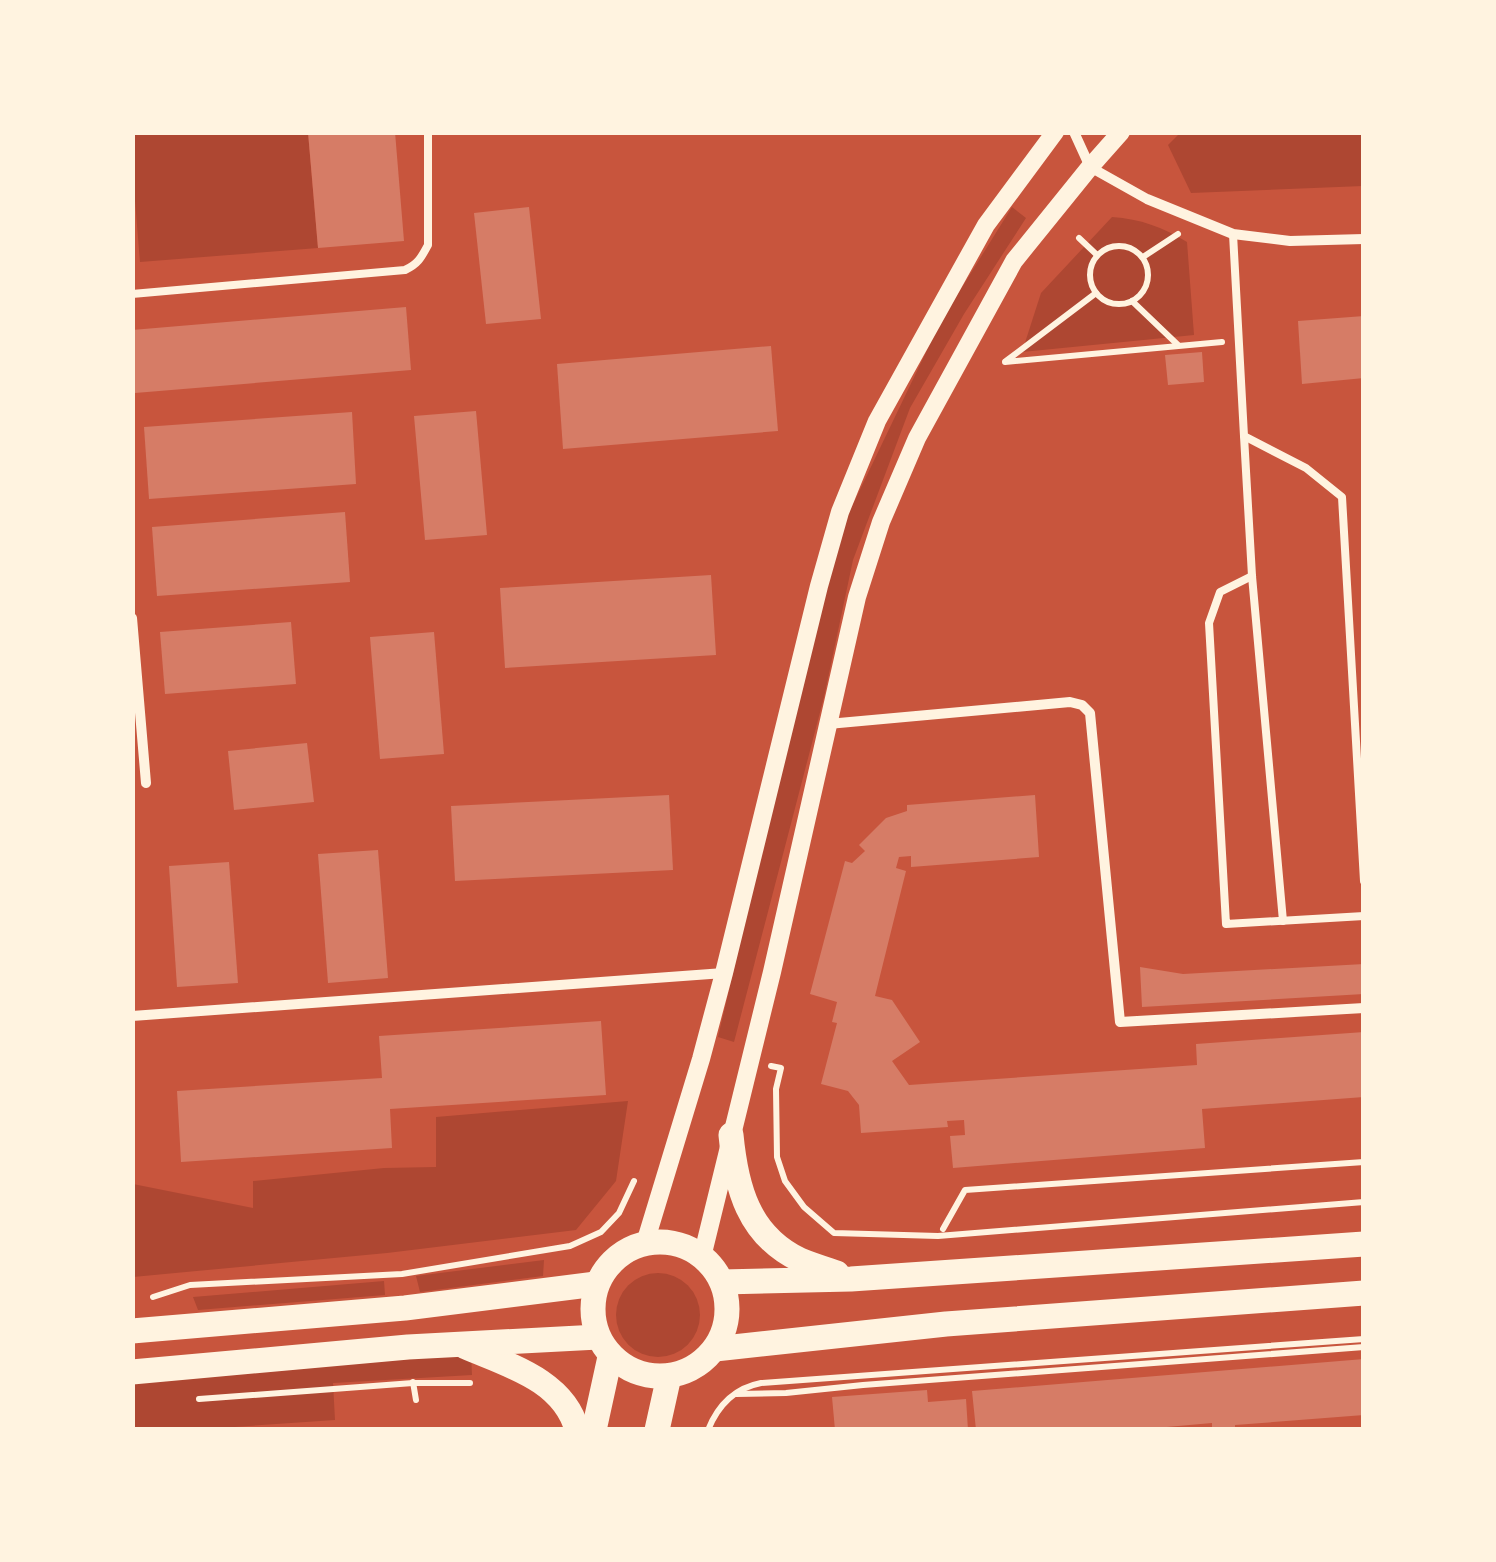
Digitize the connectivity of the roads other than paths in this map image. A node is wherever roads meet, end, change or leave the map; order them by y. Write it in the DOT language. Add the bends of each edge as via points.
graph roads {
  1 [pos="428,132"];
  2 [pos="1055,132"];
  3 [pos="1074,132"];
  4 [pos="1121,132"];
  5 [pos="1090,167"];
  6 [pos="1233,234"];
  7 [pos="1364,239"];
  8 [pos="132,294"];
  9 [pos="1244,436"];
  10 [pos="1252,576"];
  11 [pos="132,618"];
  12 [pos="827,724"];
  13 [pos="146,783"];
  14 [pos="1364,881"];
  15 [pos="1364,916"];
  16 [pos="1283,920"];
  17 [pos="724,973"];
  18 [pos="1364,1008"];
  19 [pos="132,1016"];
  20 [pos="732,1135"];
  21 [pos="645,1243"];
  22 [pos="1364,1244"];
  23 [pos="702,1257"];
  24 [pos="851,1278"];
  25 [pos="722,1282"];
  26 [pos="596,1284"];
  27 [pos="1364,1294"];
  28 [pos="132,1330"];
  29 [pos="461,1345"];
  30 [pos="604,1347"];
  31 [pos="715,1349"];
  32 [pos="132,1372"];
  33 [pos="669,1376"];
  34 [pos="578,1430"];
  35 [pos="594,1430"];
  36 [pos="657,1430"];
  1 -- 8 [label="lane" via="428,245 414,266"];
  2 -- 17 [label="street" via="986,224 877,421 840,512"];
  3 -- 5 [label="street"];
  4 -- 5 [label="street"];
  5 -- 6 [label="street"];
  5 -- 12 [label="street" via="1014,261 917,438 857,597"];
  6 -- 7 [label="street"];
  6 -- 9 [label="lane"];
  9 -- 10 [label="lane"];
  9 -- 14 [label="lane" via="1306,468 1342,497"];
  10 -- 16 [label="lane"];
  10 -- 16 [label="lane" via="1220,592 1209,623 1226,924"];
  11 -- 13 [label="street"];
  12 -- 18 [label="street" via="1082,705 1090,714 1120,1022"];
  12 -- 20 [label="street"];
  15 -- 16 [label="lane"];
  17 -- 19 [label="street"];
  17 -- 21 [label="street"];
  20 -- 23 [label="street"];
  20 -- 24 [label="main road" via="740,1194 754,1220 798,1259"];
  21 -- 23 [label="main road" via="669,1242"];
  21 -- 26 [label="main road" via="607,1266"];
  22 -- 24 [label="main road"];
  23 -- 25 [label="main road"];
  24 -- 25 [label="main road"];
  25 -- 31 [label="main road" via="728,1305"];
  26 -- 28 [label="main road"];
  26 -- 30 [label="main road" via="592,1305"];
  27 -- 31 [label="main road" via="946,1324"];
  29 -- 30 [label="main road"];
  29 -- 32 [label="main road"];
  29 -- 34 [label="main road" via="550,1388"];
  30 -- 33 [label="main road" via="636,1373"];
  30 -- 35 [label="main road"];
  31 -- 33 [label="main road" via="698,1365"];
  33 -- 36 [label="main road"];
}
